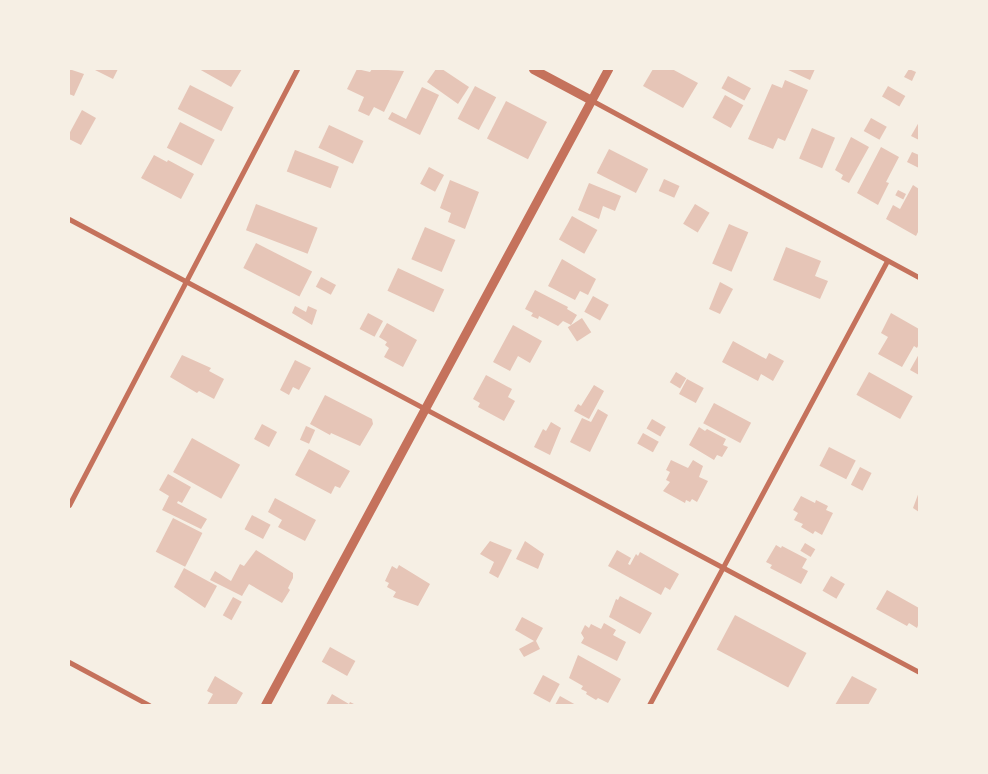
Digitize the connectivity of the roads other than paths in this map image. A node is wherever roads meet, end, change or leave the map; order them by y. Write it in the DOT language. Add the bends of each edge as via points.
graph roads {
  1 [pos="297,69"];
  2 [pos="533,69"];
  3 [pos="608,69"];
  4 [pos="591,100"];
  5 [pos="69,219"];
  6 [pos="887,261"];
  7 [pos="919,277"];
  8 [pos="184,282"];
  9 [pos="424,410"];
  10 [pos="69,505"];
  11 [pos="722,566"];
  12 [pos="69,662"];
  13 [pos="919,672"];
  14 [pos="149,705"];
  15 [pos="265,705"];
  16 [pos="648,705"];
  1 -- 8 [label="street"];
  2 -- 4 [label="street"];
  3 -- 4 [label="street"];
  4 -- 6 [label="street"];
  4 -- 9 [label="street"];
  5 -- 8 [label="street"];
  6 -- 7 [label="street"];
  6 -- 11 [label="street"];
  8 -- 9 [label="street"];
  8 -- 10 [label="street"];
  9 -- 11 [label="street"];
  9 -- 15 [label="street"];
  11 -- 13 [label="street"];
  11 -- 16 [label="street"];
  12 -- 14 [label="street"];
}
